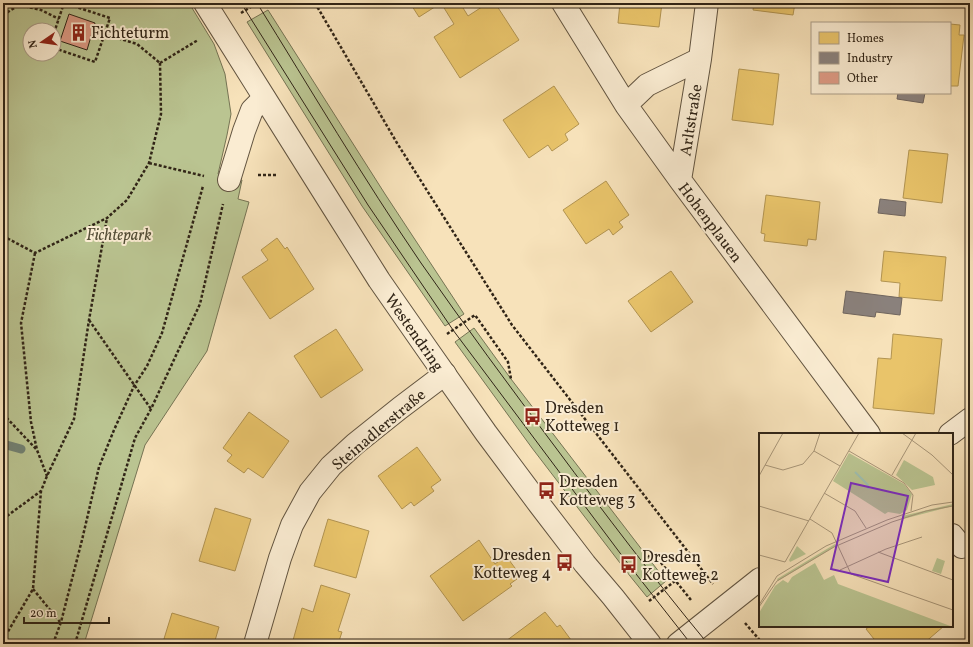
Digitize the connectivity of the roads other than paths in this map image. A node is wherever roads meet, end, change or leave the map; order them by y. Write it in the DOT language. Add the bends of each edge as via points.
graph roads {
  1 [pos="205,3"];
  2 [pos="563,3"];
  3 [pos="707,3"];
  4 [pos="700,59"];
  5 [pos="264,98"];
  6 [pos="626,105"];
  7 [pos="229,180"];
  8 [pos="680,180"];
  9 [pos="445,374"];
  10 [pos="970,419"];
  11 [pos="868,433"];
  12 [pos="951,433"];
  13 [pos="759,580"];
  14 [pos="255,644"];
  15 [pos="650,644"];
  16 [pos="678,644"];
  1 -- 5 [label="street, Westendring"];
  2 -- 6 [label="street, Hohenplauen"];
  3 -- 4 [label="street, Arltstraße"];
  4 -- 6 [label="street, Arltstraße" via="647,85"];
  4 -- 8 [label="street, Arltstraße"];
  5 -- 7 [label="street" via="252,110"];
  5 -- 9 [label="street, Westendring" via="380,280"];
  6 -- 8 [label="street, Hohenplauen"];
  8 -- 11 [label="street, Hohenplauen"];
  9 -- 14 [label="street, Steinadlerstraße" via="355,444 310,492 292,525 280,558"];
  9 -- 15 [label="street, Westendring" via="539,504"];
  10 -- 12 [label="street"];
  13 -- 16 [label="street"];
}
